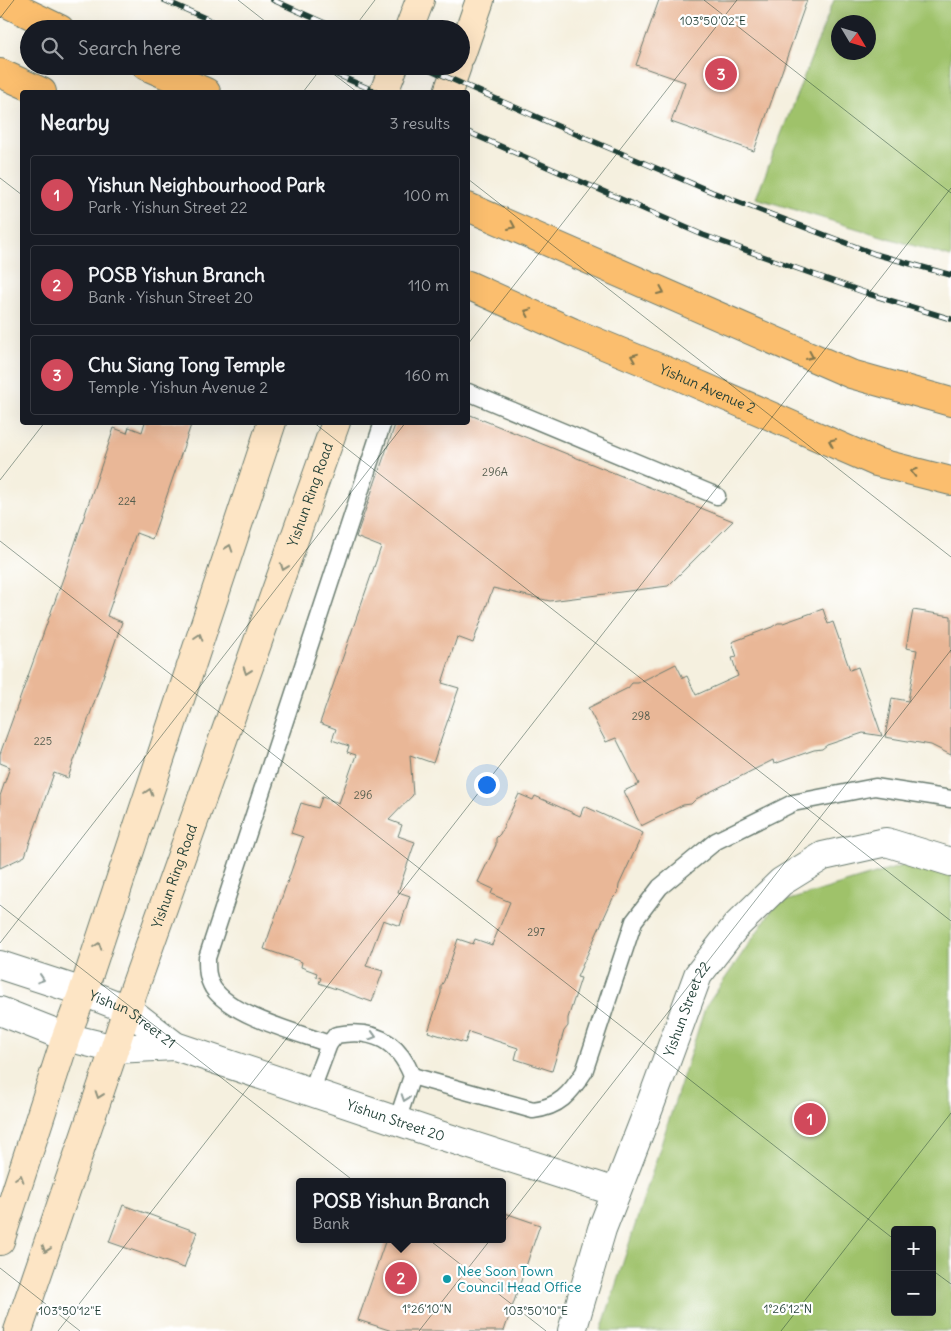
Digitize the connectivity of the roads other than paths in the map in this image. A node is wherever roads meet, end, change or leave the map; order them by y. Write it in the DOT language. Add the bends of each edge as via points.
graph roads {
  1 [pos="0,0"];
  2 [pos="420,0"];
  3 [pos="480,0"];
  4 [pos="41,20"];
  5 [pos="412,20"];
  6 [pos="470,28"];
  7 [pos="0,73"];
  8 [pos="167,75"];
  9 [pos="391,75"];
  10 [pos="454,75"];
  11 [pos="38,90"];
  12 [pos="201,90"];
  13 [pos="385,90"];
  14 [pos="449,90"];
  15 [pos="470,208"];
  16 [pos="470,286"];
  17 [pos="470,393"];
  18 [pos="951,402"];
  19 [pos="271,425"];
  20 [pos="335,425"];
  21 [pos="382,425"];
  22 [pos="951,481"];
  23 [pos="717,496"];
  24 [pos="951,799"];
  25 [pos="951,862"];
  26 [pos="0,965"];
  27 [pos="83,992"];
  28 [pos="126,1009"];
  29 [pos="0,1011"];
  30 [pos="66,1037"];
  31 [pos="329,1044"];
  32 [pos="175,1046"];
  33 [pos="114,1049"];
  34 [pos="412,1076"];
  35 [pos="312,1092"];
  36 [pos="397,1121"];
  37 [pos="616,1192"];
  38 [pos="0,1241"];
  39 [pos="18,1331"];
  40 [pos="572,1331"];
  1 -- 4 [label="main road"];
  2 -- 5 [label="main road"];
  3 -- 6 [label="main road"];
  7 -- 11 [label="main road"];
  8 -- 12 [label="main road"];
  9 -- 13 [label="main road"];
  10 -- 14 [label="main road"];
  15 -- 18 [label="main road, one-way" via="851,374"];
  22 -- 16 [label="main road, Yishun Avenue 2, one-way" via="876,462"];
  17 -- 23 [label="lane"];
  27 -- 19 [label="main road, one-way"];
  20 -- 28 [label="main road, Yishun Ring Road, one-way"];
  21 -- 31 [label="lane" via="206,958 213,988 227,1003 241,1012"];
  24 -- 34 [label="lane" via="875,787 793,803 716,841 660,887 634,921 584,1072 572,1090 547,1109 533,1110"];
  25 -- 37 [label="street, Yishun Street 22" via="886,842 823,856 768,894 736,926 698,975"];
  26 -- 27 [label="street, Yishun Street 21, one-way"];
  27 -- 28 [label="street, Yishun Street 21"];
  27 -- 30 [label="main road"];
  28 -- 32 [label="street, Yishun Street 21"];
  28 -- 33 [label="main road, Yishun Ring Road"];
  29 -- 30 [label="street, Yishun Street 21"];
  30 -- 33 [label="street, Yishun Street 21"];
  38 -- 30 [label="main road, one-way"];
  31 -- 34 [label="lane, one-way" via="336,1035 349,1032 375,1036 393,1044"];
  31 -- 35 [label="lane"];
  32 -- 33 [label="street, Yishun Street 21"];
  32 -- 35 [label="street, Yishun Street 20"];
  33 -- 39 [label="main road, Yishun Ring Road, one-way"];
  34 -- 36 [label="lane, one-way"];
  35 -- 36 [label="street, Yishun Street 20"];
  36 -- 37 [label="street, Yishun Street 20"];
  37 -- 40 [label="street, Yishun Street 22"];
}
